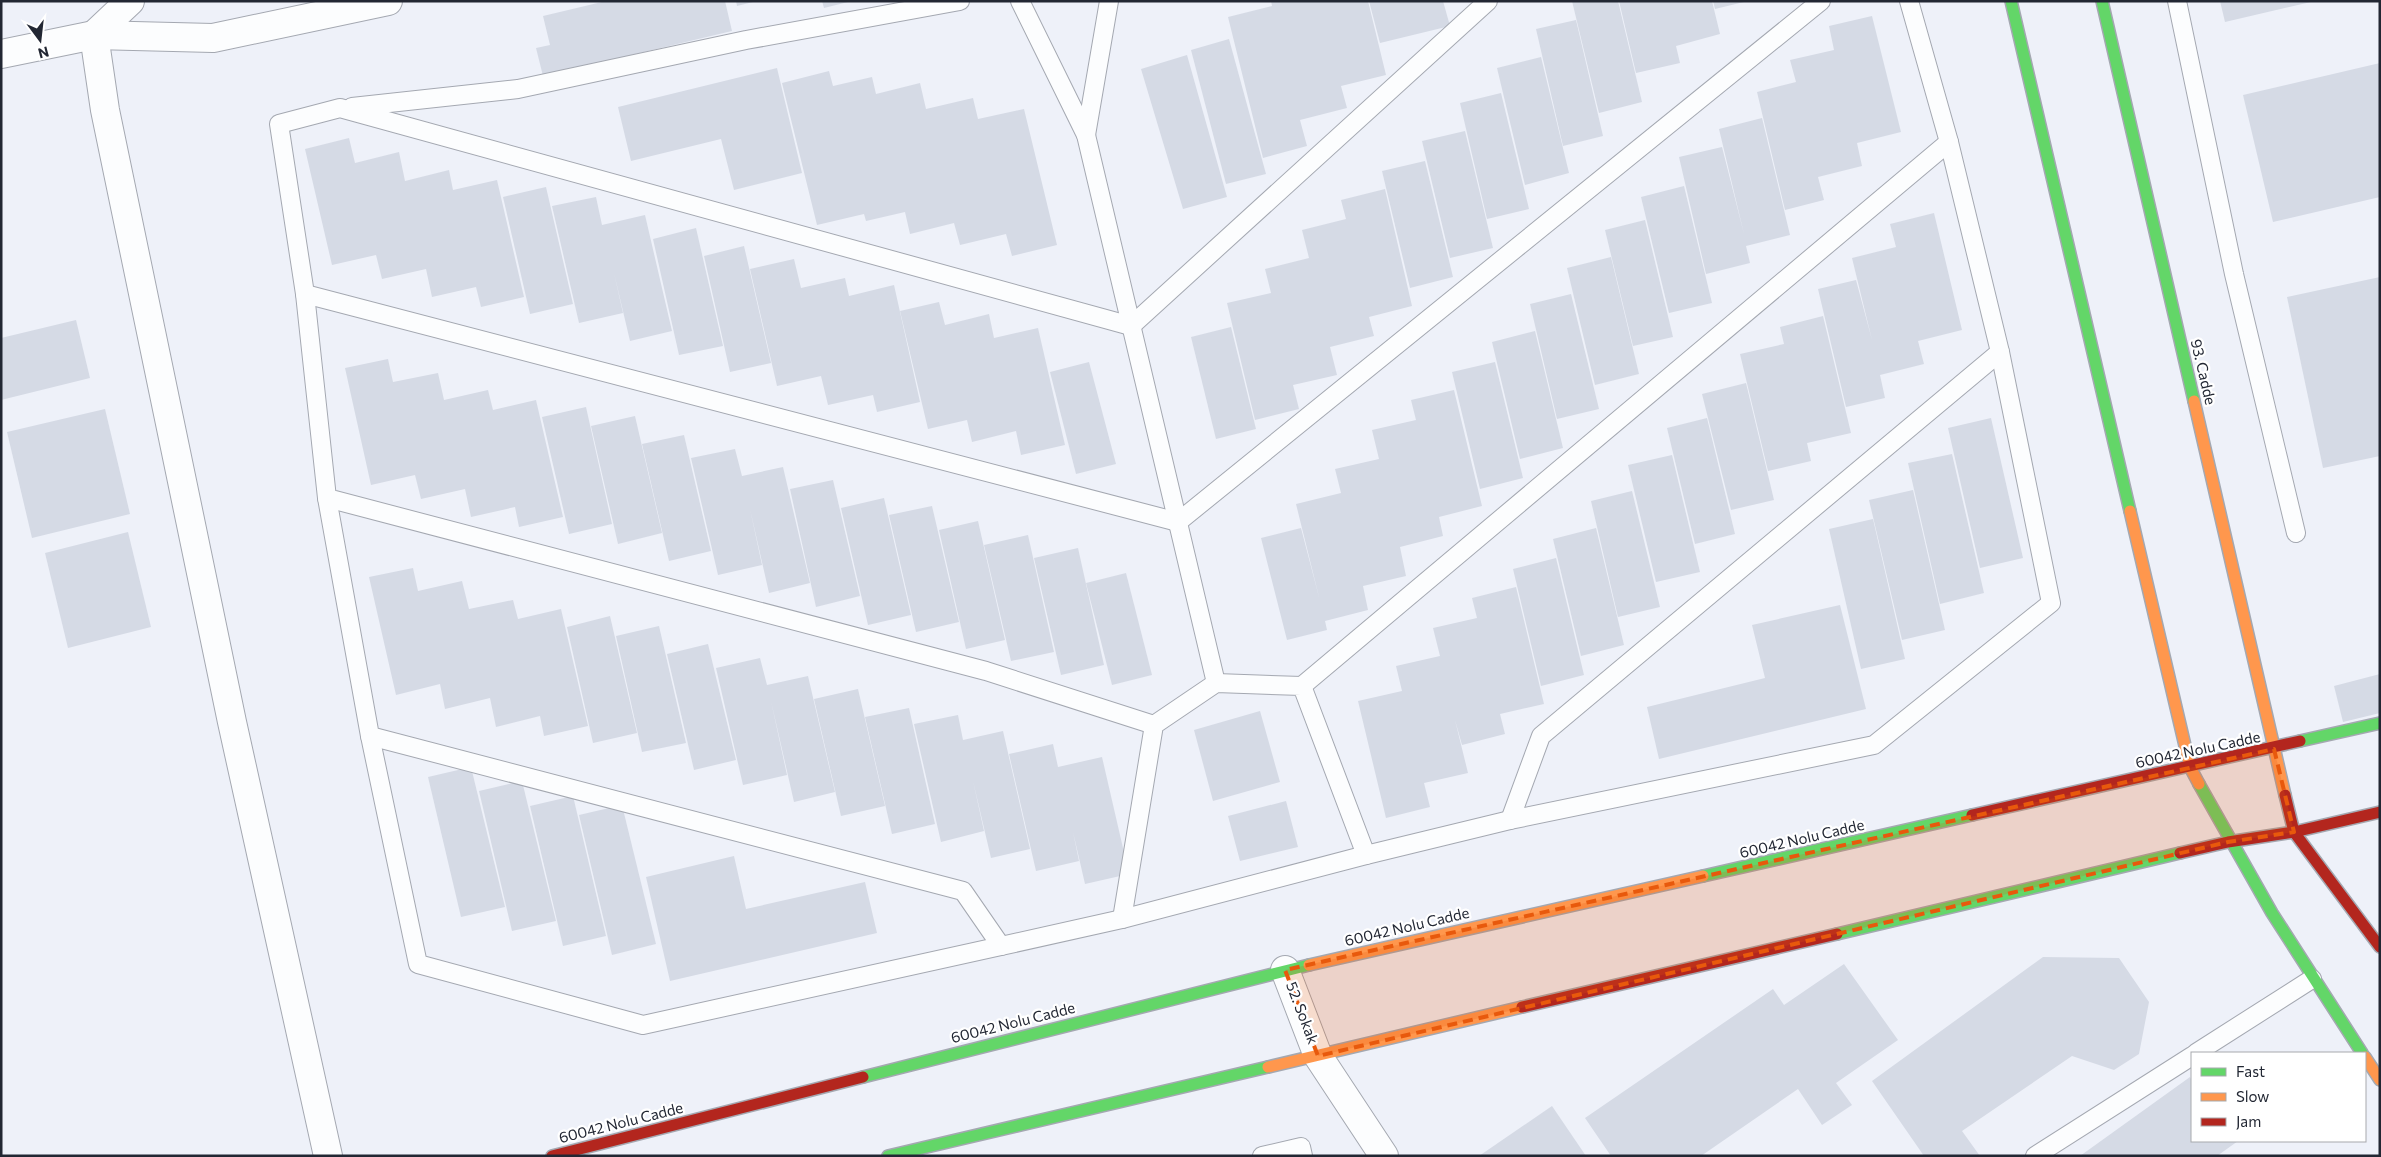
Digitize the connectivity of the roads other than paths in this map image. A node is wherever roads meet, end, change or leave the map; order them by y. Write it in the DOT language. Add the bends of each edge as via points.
graph roads {
  1 [pos="130,1"];
  2 [pos="388,1"];
  3 [pos="960,1"];
  4 [pos="1020,1"];
  5 [pos="1109,1"];
  6 [pos="1488,1"];
  7 [pos="1821,1"];
  8 [pos="1909,1"];
  9 [pos="2011,1"];
  10 [pos="2102,1"];
  11 [pos="2177,1"];
  12 [pos="94,35"];
  13 [pos="1,54"];
  14 [pos="340,108"];
  15 [pos="1086,135"];
  16 [pos="1949,142"];
  17 [pos="305,294"];
  18 [pos="1131,326"];
  19 [pos="2000,352"];
  20 [pos="327,498"];
  21 [pos="1178,522"];
  22 [pos="2296,533"];
  23 [pos="1216,683"];
  24 [pos="1302,686"];
  25 [pos="2380,723"];
  26 [pos="1154,725"];
  27 [pos="370,736"];
  28 [pos="2274,749"];
  29 [pos="2190,767"];
  30 [pos="2380,812"];
  31 [pos="1510,820"];
  32 [pos="2294,832"];
  33 [pos="2228,842"];
  34 [pos="1366,855"];
  35 [pos="1122,920"];
  36 [pos="1001,946"];
  37 [pos="2380,947"];
  38 [pos="1285,970"];
  39 [pos="2312,980"];
  40 [pos="2198,1052"];
  41 [pos="2361,1052"];
  42 [pos="1318,1056"];
  43 [pos="2191,1057"];
  44 [pos="2366,1059"];
  45 [pos="2380,1080"];
  46 [pos="328,1156"];
  47 [pos="552,1156"];
  48 [pos="888,1156"];
  49 [pos="1262,1156"];
  50 [pos="1303,1156"];
  51 [pos="1384,1156"];
  52 [pos="2034,1156"];
  1 -- 12 [label="street"];
  2 -- 12 [label="street" via="213,38"];
  3 -- 14 [label="lane" via="746,40 518,89"];
  4 -- 15 [label="lane"];
  5 -- 15 [label="lane"];
  6 -- 18 [label="lane"];
  7 -- 21 [label="lane"];
  8 -- 16 [label="lane"];
  9 -- 29 [label="street"];
  10 -- 28 [label="street, 93. Cadde"];
  11 -- 22 [label="lane" via="2234,274"];
  12 -- 13 [label="street"];
  12 -- 46 [label="street" via="105,110 226,693"];
  14 -- 17 [label="lane" via="279,124"];
  14 -- 18 [label="lane"];
  15 -- 18 [label="lane"];
  16 -- 19 [label="lane"];
  16 -- 24 [label="lane"];
  17 -- 20 [label="lane"];
  17 -- 21 [label="lane"];
  18 -- 21 [label="lane"];
  19 -- 31 [label="lane" via="1541,736"];
  19 -- 31 [label="lane" via="2051,603 1874,745"];
  20 -- 26 [label="lane" via="986,671"];
  20 -- 27 [label="lane"];
  21 -- 23 [label="lane"];
  23 -- 24 [label="lane"];
  23 -- 26 [label="lane"];
  24 -- 34 [label="lane"];
  25 -- 28 [label="street, 60042 Nolu Cadde"];
  26 -- 35 [label="lane"];
  27 -- 36 [label="lane" via="963,891"];
  27 -- 36 [label="lane" via="418,964 643,1025"];
  28 -- 29 [label="street, 60042 Nolu Cadde"];
  28 -- 32 [label="street, 93. Cadde"];
  29 -- 33 [label="street"];
  29 -- 38 [label="street, 60042 Nolu Cadde"];
  30 -- 32 [label="street"];
  31 -- 34 [label="lane"];
  32 -- 33 [label="street"];
  32 -- 37 [label="street"];
  33 -- 39 [label="street"];
  33 -- 42 [label="street"];
  34 -- 35 [label="lane"];
  35 -- 36 [label="lane"];
  38 -- 42 [label="street, 52. Sokak"];
  38 -- 47 [label="street, 60042 Nolu Cadde"];
  39 -- 40 [label="lane"];
  39 -- 41 [label="street"];
  42 -- 48 [label="street"];
  42 -- 51 [label="street, 52. Sokak"];
  43 -- 52 [label="lane"];
  44 -- 45 [label="street"];
  49 -- 50 [label="lane" via="1301,1147"];
}
